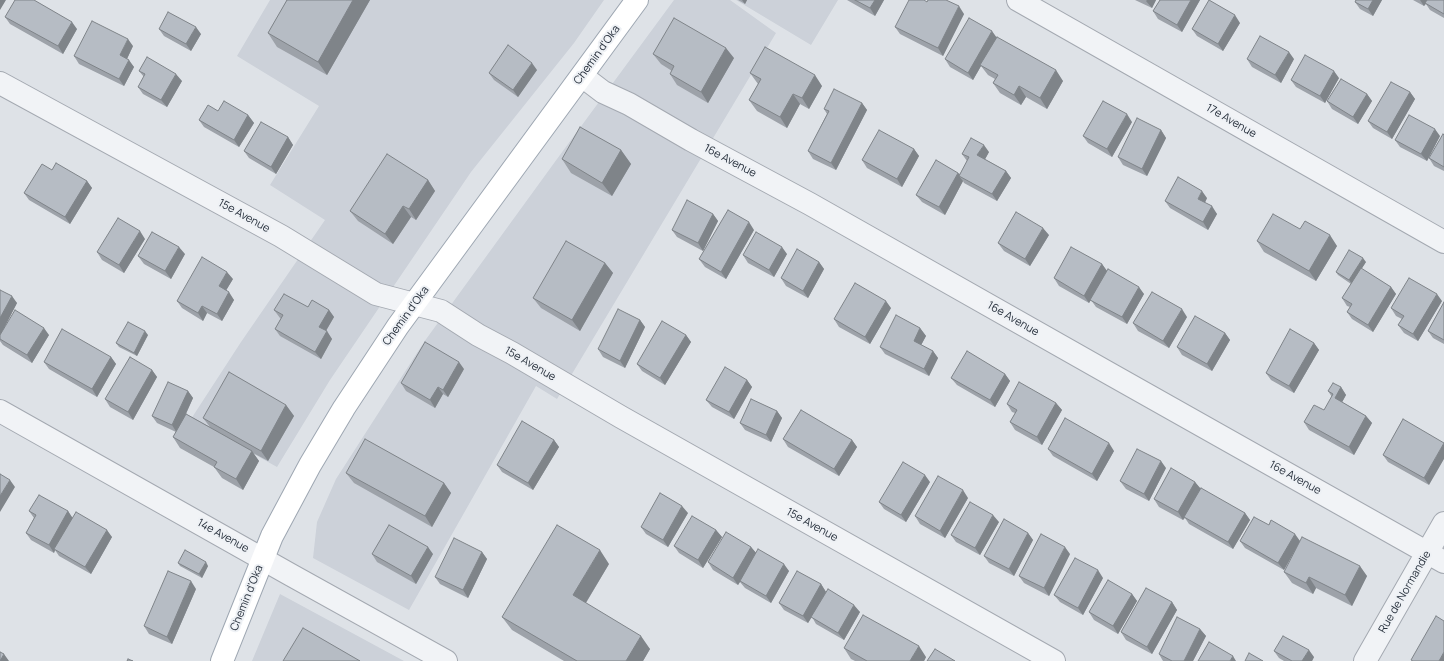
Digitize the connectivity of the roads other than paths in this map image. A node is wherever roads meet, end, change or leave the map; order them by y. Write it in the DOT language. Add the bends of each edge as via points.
graph roads {
  1 [pos="637,0"];
  2 [pos="1018,0"];
  3 [pos="582,76"];
  4 [pos="0,83"];
  5 [pos="1444,242"];
  6 [pos="414,304"];
  7 [pos="0,411"];
  8 [pos="1444,523"];
  9 [pos="1436,557"];
  10 [pos="263,558"];
  11 [pos="222,661"];
  12 [pos="446,661"];
  13 [pos="1054,661"];
  14 [pos="1365,661"];
  1 -- 3 [label="main road, Chemin d'Oka"];
  2 -- 5 [label="street, 17e Avenue"];
  3 -- 6 [label="main road, Chemin d'Oka"];
  3 -- 9 [label="street, 16e Avenue" via="603,92 810,204"];
  4 -- 6 [label="street, 15e Avenue" via="281,236 376,294"];
  6 -- 10 [label="main road, Chemin d'Oka" via="344,408 272,536"];
  6 -- 13 [label="street, 15e Avenue" via="441,311 621,418"];
  7 -- 10 [label="street, 14e Avenue"];
  8 -- 9 [label="street, Rue de Normandie"];
  9 -- 14 [label="street, Rue de Normandie"];
  10 -- 11 [label="main road, Chemin d'Oka"];
  10 -- 12 [label="street, 14e Avenue"];
}
